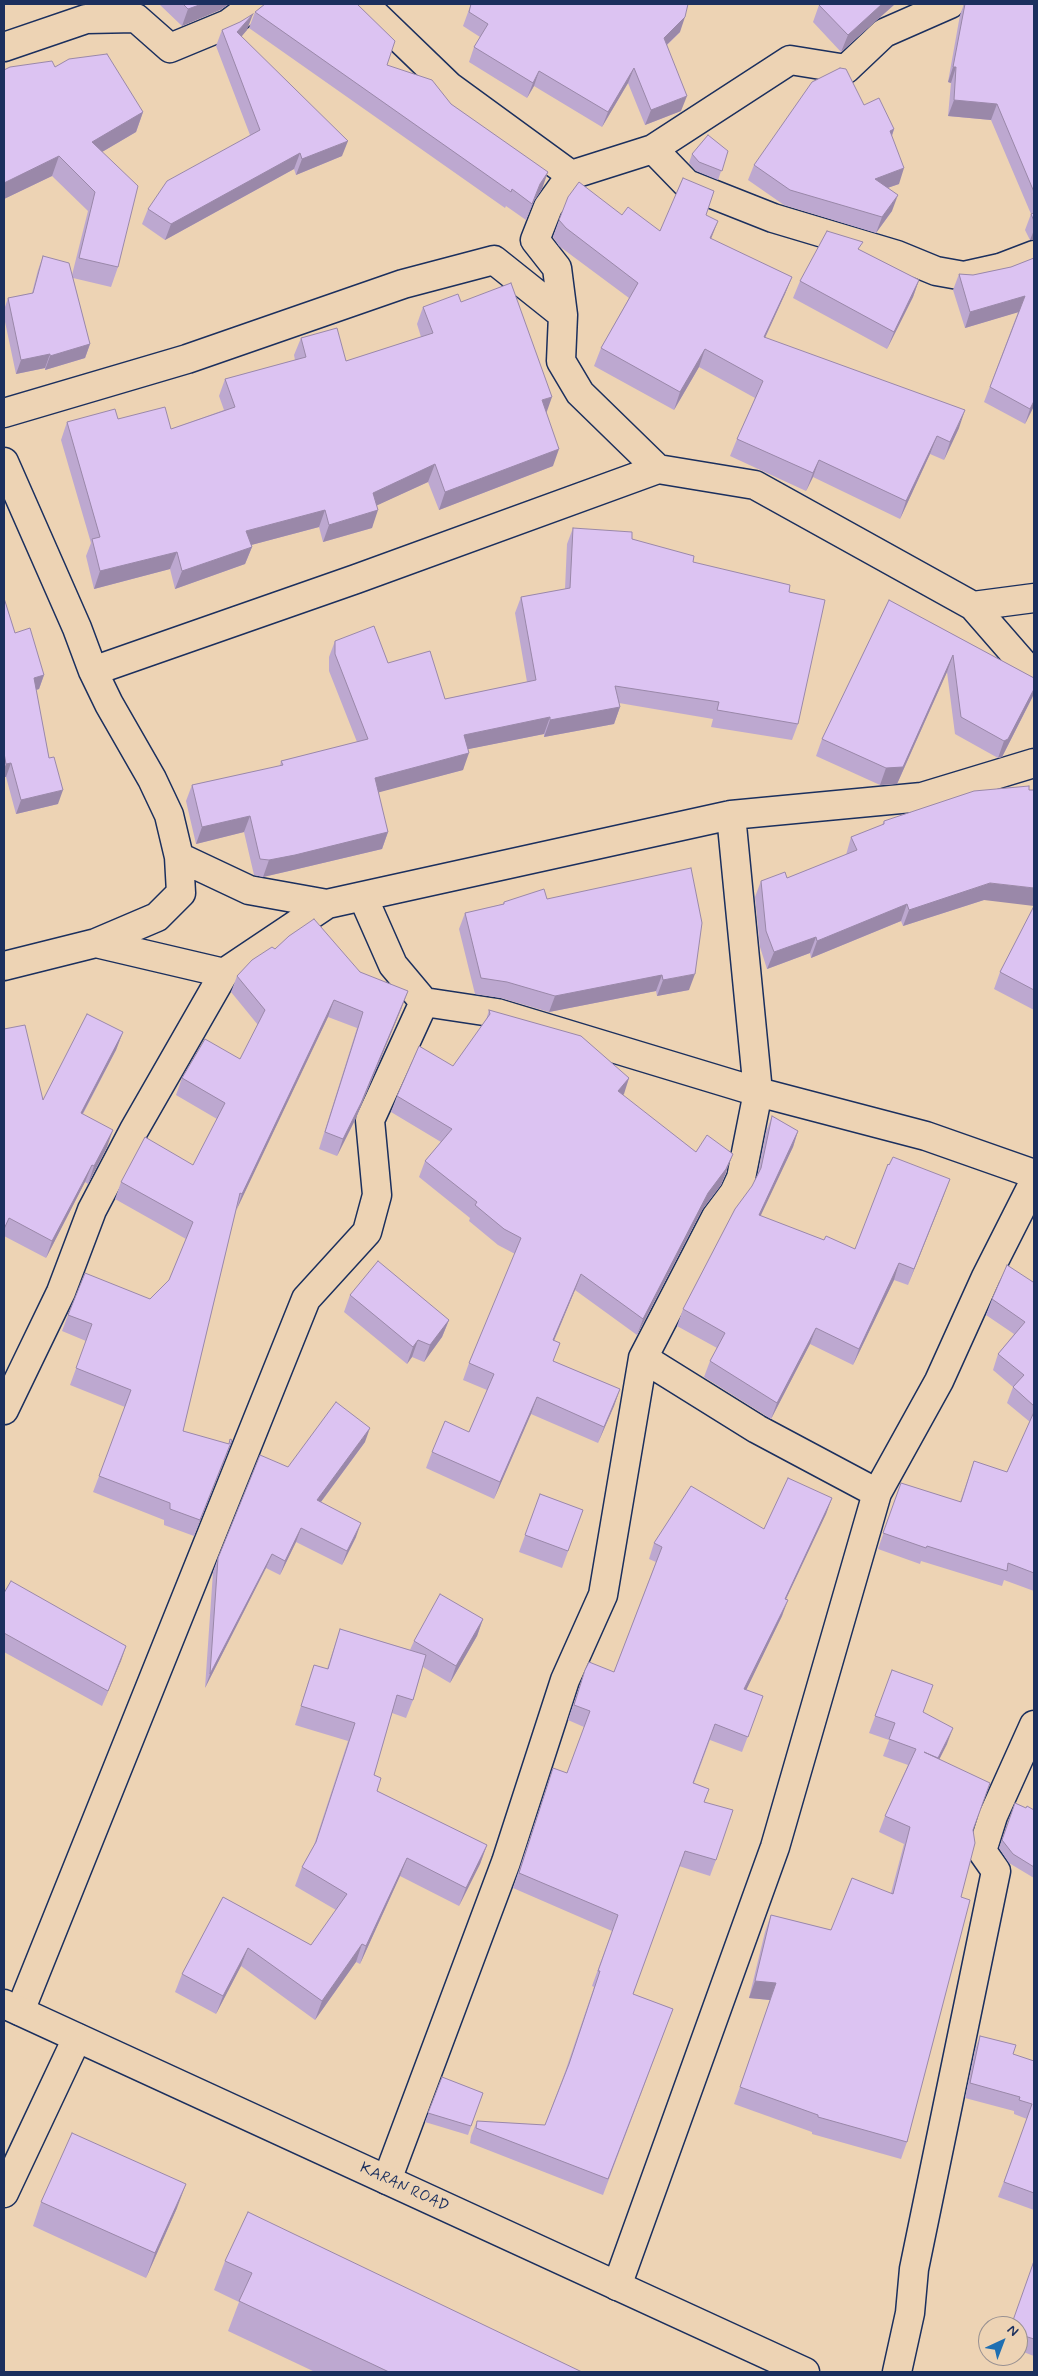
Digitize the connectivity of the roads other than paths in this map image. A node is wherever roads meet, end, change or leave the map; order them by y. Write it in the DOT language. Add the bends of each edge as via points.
graph roads {
  1 [pos="255,4"];
  2 [pos="364,4"];
  3 [pos="950,4"];
  4 [pos="4,47"];
  5 [pos="653,150"];
  6 [pos="571,175"];
  7 [pos="1034,255"];
  8 [pos="563,315"];
  9 [pos="4,413"];
  10 [pos="4,462"];
  11 [pos="658,469"];
  12 [pos="1034,598"];
  13 [pos="973,606"];
  14 [pos="93,671"];
  15 [pos="1034,676"];
  16 [pos="1034,763"];
  17 [pos="731,815"];
  18 [pos="179,857"];
  19 [pos="363,897"];
  20 [pos="327,904"];
  21 [pos="96,943"];
  22 [pos="4,966"];
  23 [pos="224,973"];
  24 [pos="424,1002"];
  25 [pos="758,1092"];
  26 [pos="1034,1174"];
  27 [pos="1034,1182"];
  28 [pos="643,1358"];
  29 [pos="4,1410"];
  30 [pos="877,1493"];
  31 [pos="1034,1725"];
  32 [pos="12,2007"];
  33 [pos="77,2038"];
  34 [pos="387,2180"];
  35 [pos="4,2193"];
  36 [pos="617,2286"];
  37 [pos="805,2372"];
  38 [pos="896,2372"];
  1 -- 4 [label="street" via="228,24 170,48 136,18 86,19"];
  2 -- 6 [label="street" via="449,86"];
  3 -- 5 [label="street" via="884,33 846,69 790,60"];
  5 -- 6 [label="street"];
  5 -- 7 [label="street" via="687,184 773,218 897,255 936,271 964,276 1000,268"];
  6 -- 8 [label="street" via="548,207 535,240 556,268"];
  8 -- 9 [label="street" via="494,260 403,284 186,359"];
  8 -- 11 [label="street" via="561,361 580,393"];
  10 -- 14 [label="street"];
  11 -- 13 [label="street" via="755,485"];
  11 -- 14 [label="street"];
  12 -- 13 [label="street"];
  13 -- 15 [label="street"];
  14 -- 18 [label="street" via="165,806"];
  16 -- 17 [label="street" via="922,797"];
  17 -- 19 [label="street"];
  17 -- 25 [label="street"];
  18 -- 20 [label="street" via="248,890"];
  18 -- 21 [label="street" via="181,893 157,917"];
  19 -- 20 [label="street"];
  19 -- 24 [label="street" via="393,965"];
  20 -- 23 [label="street"];
  21 -- 22 [label="street"];
  21 -- 23 [label="street"];
  23 -- 29 [label="street" via="92,1210 61,1292"];
  24 -- 25 [label="street" via="497,1013"];
  24 -- 32 [label="street" via="370,1120 377,1195 367,1232 306,1299"];
  25 -- 26 [label="street" via="926,1136"];
  25 -- 28 [label="street" via="741,1178 716,1217"];
  27 -- 30 [label="street" via="939,1381"];
  28 -- 30 [label="street" via="756,1429"];
  28 -- 34 [label="street" via="603,1595 565,1680 506,1862"];
  30 -- 36 [label="street" via="775,1847"];
  31 -- 38 [label="street" via="993,1816 982,1851 996,1871 914,2268 910,2313"];
  32 -- 33 [label="street, KARAN ROAD"];
  33 -- 34 [label="street, KARAN ROAD"];
  33 -- 35 [label="street"];
  34 -- 36 [label="street, KARAN ROAD"];
  36 -- 37 [label="street, KARAN ROAD"];
}
